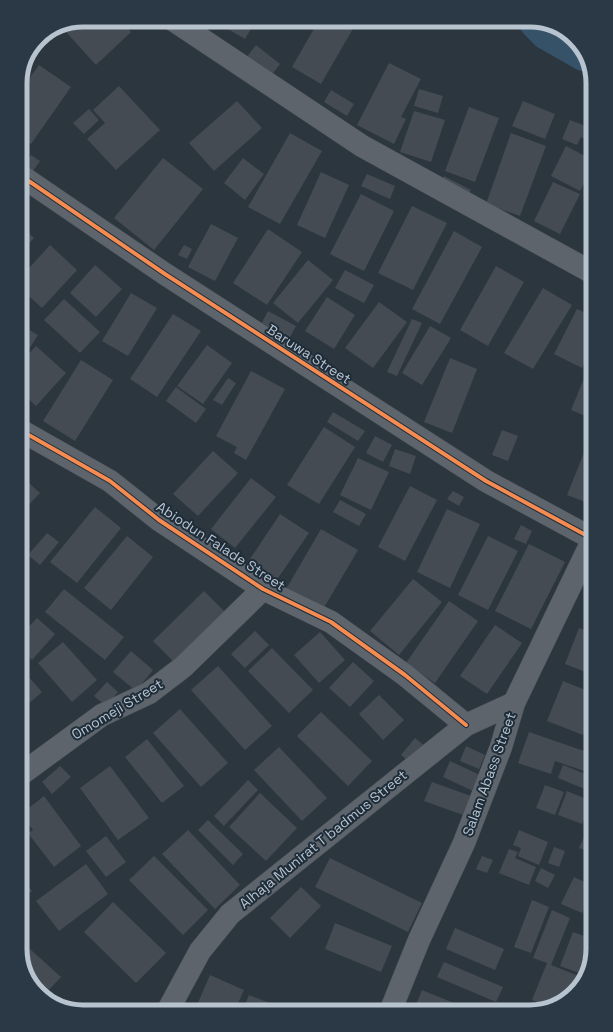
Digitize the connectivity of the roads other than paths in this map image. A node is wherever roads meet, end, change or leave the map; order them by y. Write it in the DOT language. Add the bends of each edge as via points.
graph roads {
  1 [pos="184,27"];
  2 [pos="27,180"];
  3 [pos="586,269"];
  4 [pos="27,434"];
  5 [pos="586,535"];
  6 [pos="586,554"];
  7 [pos="263,589"];
  8 [pos="514,703"];
  9 [pos="466,725"];
  10 [pos="27,771"];
  11 [pos="171,1005"];
  12 [pos="393,1005"];
  1 -- 3 [label="street" via="362,146"];
  2 -- 5 [label="street, Baruwa Street" via="165,274 486,481"];
  4 -- 7 [label="street, Abiodun Falade Street" via="110,481 159,520"];
  6 -- 8 [label="street, Salam Abass Street"];
  7 -- 9 [label="street, Abiodun Falade Street" via="331,622 405,675"];
  7 -- 10 [label="street, Omomeji Street" via="183,667 148,693 102,715"];
  8 -- 9 [label="street, Alhaja Munirat T badmus Street"];
  8 -- 12 [label="street, Salam Abass Street" via="501,747 464,843 419,940"];
  9 -- 11 [label="street, Alhaja Munirat T badmus Street" via="230,914 200,951"];
}
